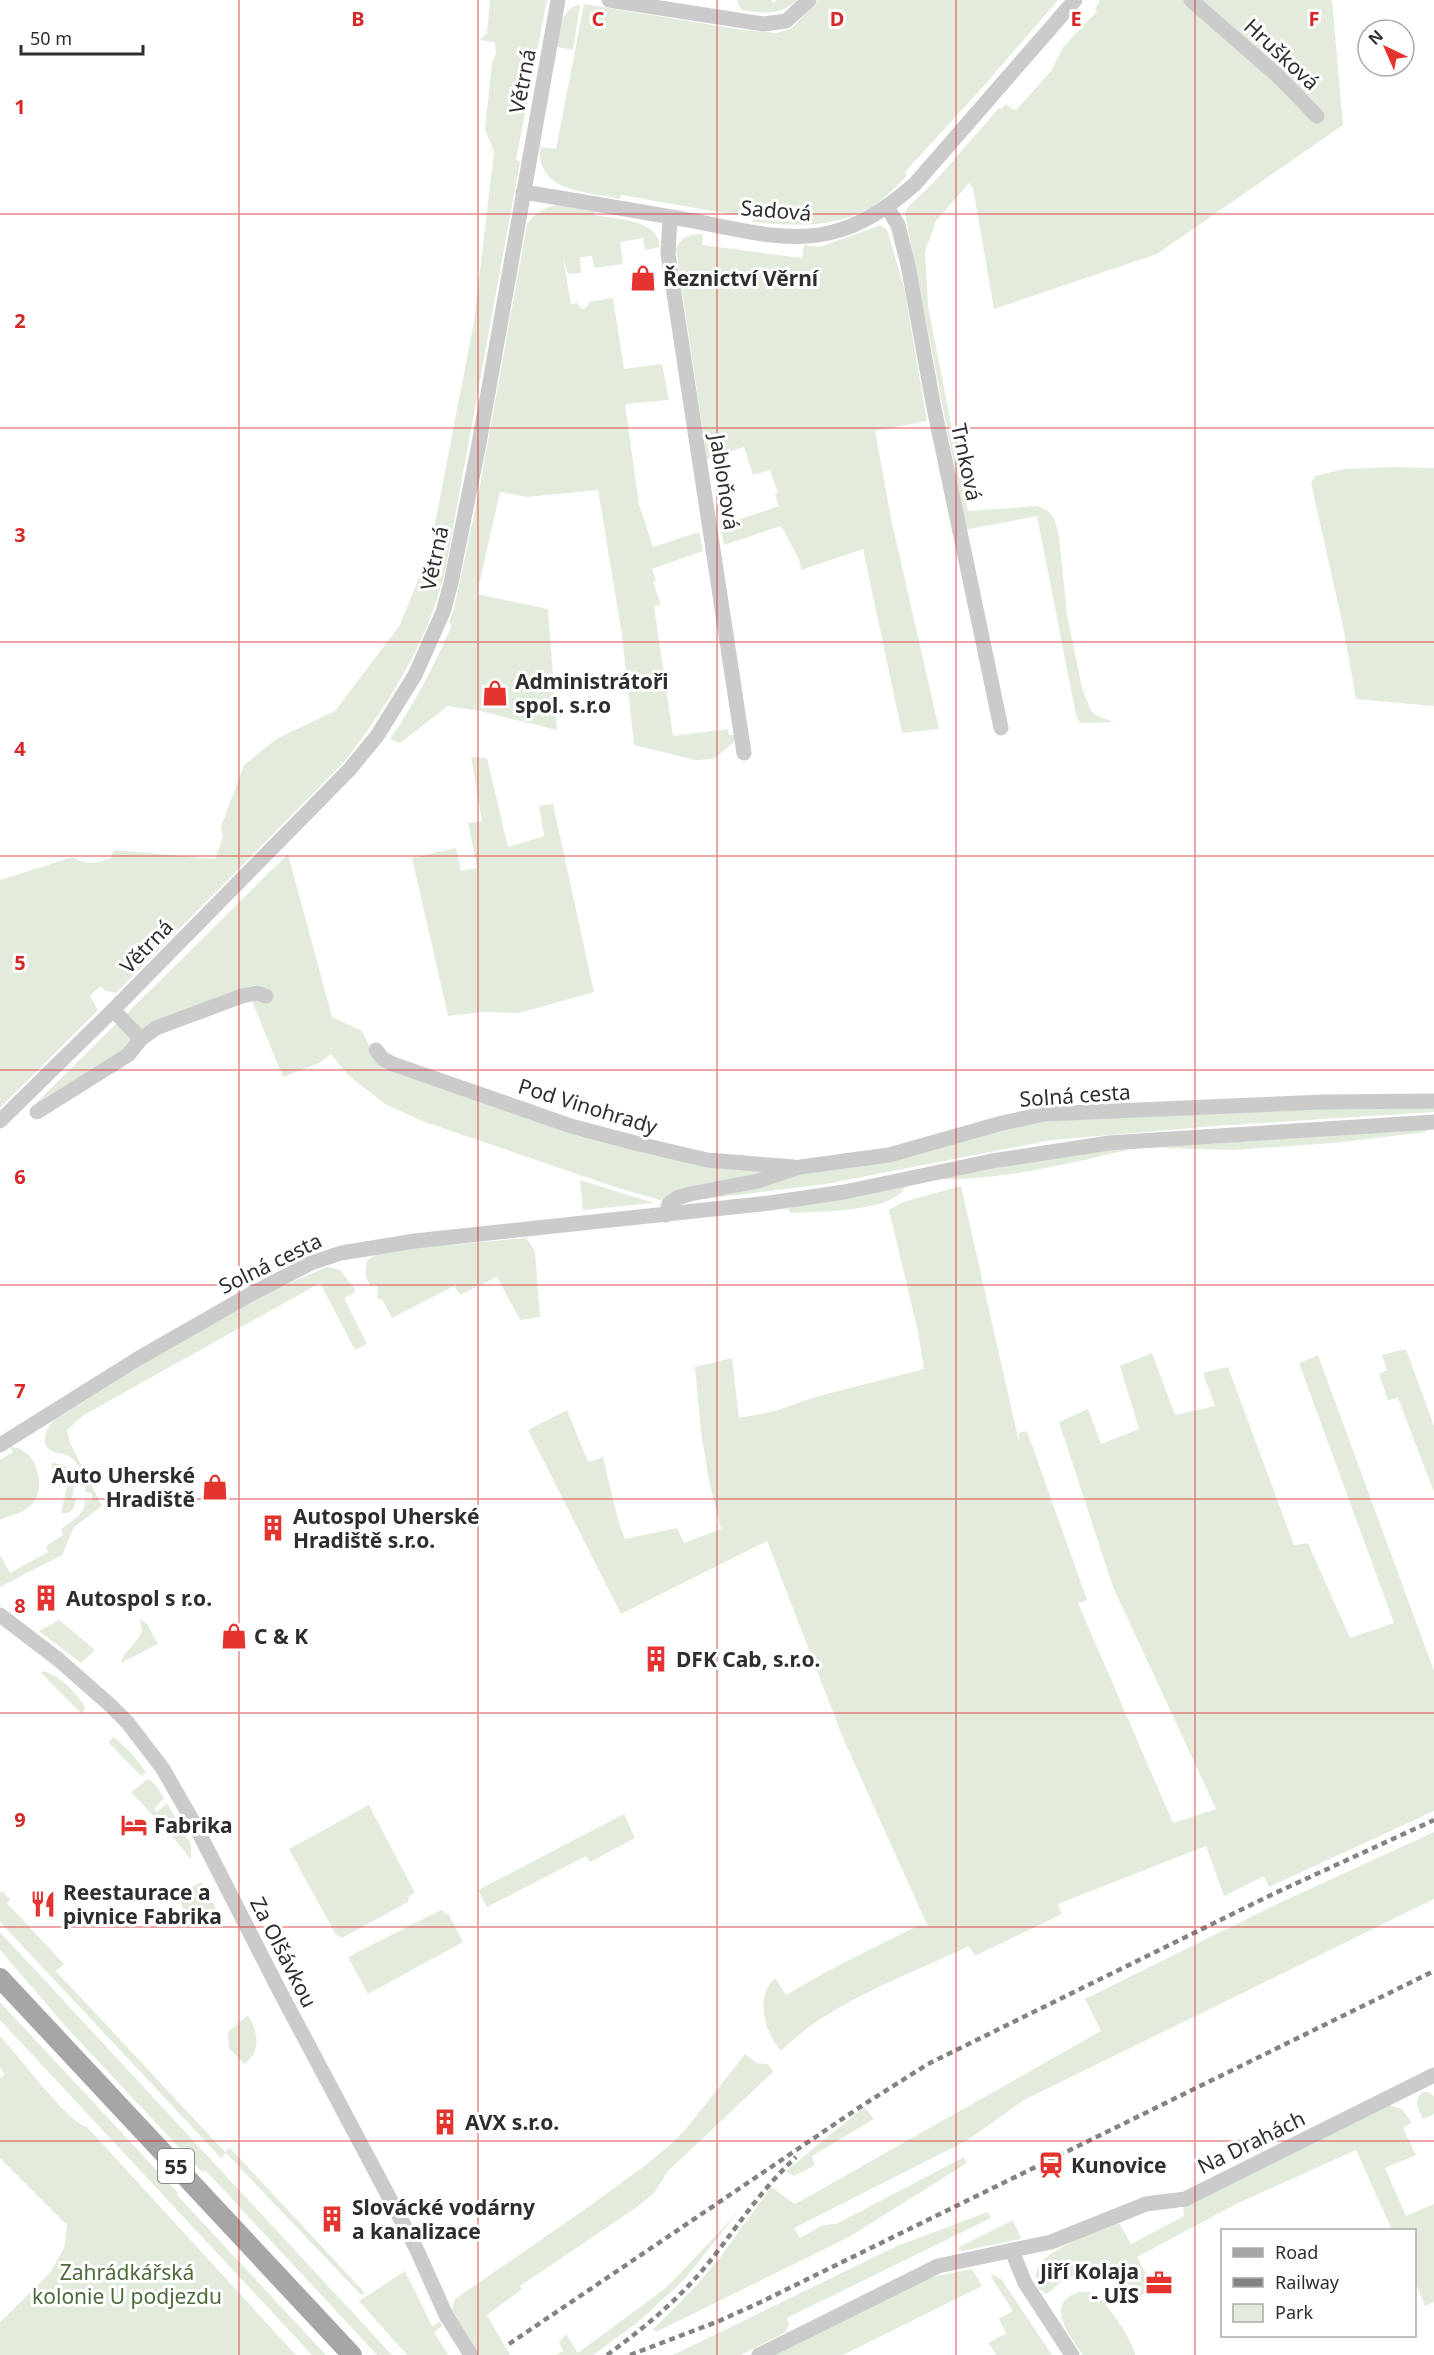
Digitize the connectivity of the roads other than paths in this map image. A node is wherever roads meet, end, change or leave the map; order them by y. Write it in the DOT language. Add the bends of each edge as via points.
graph roads {
  1 [pos="558,0"];
  2 [pos="609,0"];
  3 [pos="809,0"];
  4 [pos="1075,0"];
  5 [pos="1191,0"];
  6 [pos="1317,116"];
  7 [pos="523,192"];
  8 [pos="887,207"];
  9 [pos="670,217"];
  10 [pos="1001,728"];
  11 [pos="744,753"];
  12 [pos="266,996"];
  13 [pos="113,1010"];
  14 [pos="141,1039"];
  15 [pos="376,1050"];
  16 [pos="1434,1101"];
  17 [pos="36,1112"];
  18 [pos="0,1121"];
  19 [pos="1434,1122"];
  20 [pos="800,1167"];
  21 [pos="666,1215"];
  22 [pos="0,1445"];
  23 [pos="0,1615"];
  24 [pos="0,1978"];
  25 [pos="1434,2075"];
  26 [pos="1012,2251"];
  27 [pos="352,2355"];
  28 [pos="471,2355"];
  29 [pos="759,2355"];
  30 [pos="1072,2355"];
  1 -- 7 [label="street, Větrná"];
  2 -- 3 [label="street" via="764,24 786,21"];
  4 -- 8 [label="street, Sadová" via="915,184"];
  5 -- 6 [label="street, Hrušková" via="1278,76"];
  7 -- 9 [label="street, Sadová"];
  7 -- 13 [label="street, Větrná" via="451,583 443,612 415,675 377,736 349,770"];
  8 -- 9 [label="street, Sadová" via="838,231 802,236"];
  8 -- 10 [label="street, Trnková" via="898,225 908,265"];
  9 -- 11 [label="street, Jabloňová" via="668,254"];
  12 -- 14 [label="street" via="242,996 156,1028"];
  13 -- 14 [label="street"];
  13 -- 18 [label="street, Větrná"];
  14 -- 17 [label="street" via="128,1055"];
  15 -- 20 [label="street, Pod Vinohrady" via="393,1064 571,1126 707,1160"];
  16 -- 20 [label="street, Solná cesta" via="1044,1114 889,1155"];
  19 -- 21 [label="street, Solná cesta" via="1109,1143 992,1161 844,1192"];
  20 -- 21 [label="street, Solná cesta" via="758,1181 677,1198 669,1204"];
  21 -- 22 [label="street, Solná cesta" via="384,1245 321,1259 184,1332"];
  23 -- 28 [label="street, Za Olšávkou" via="110,1705 163,1769 416,2248 446,2315"];
  24 -- 27 [label="main road, 55"];
  25 -- 26 [label="street, Na Drahách" via="1185,2199 1146,2205 1066,2236"];
  26 -- 29 [label="street, Na Drahách" via="932,2269"];
  26 -- 30 [label="street" via="1025,2283"];
}
